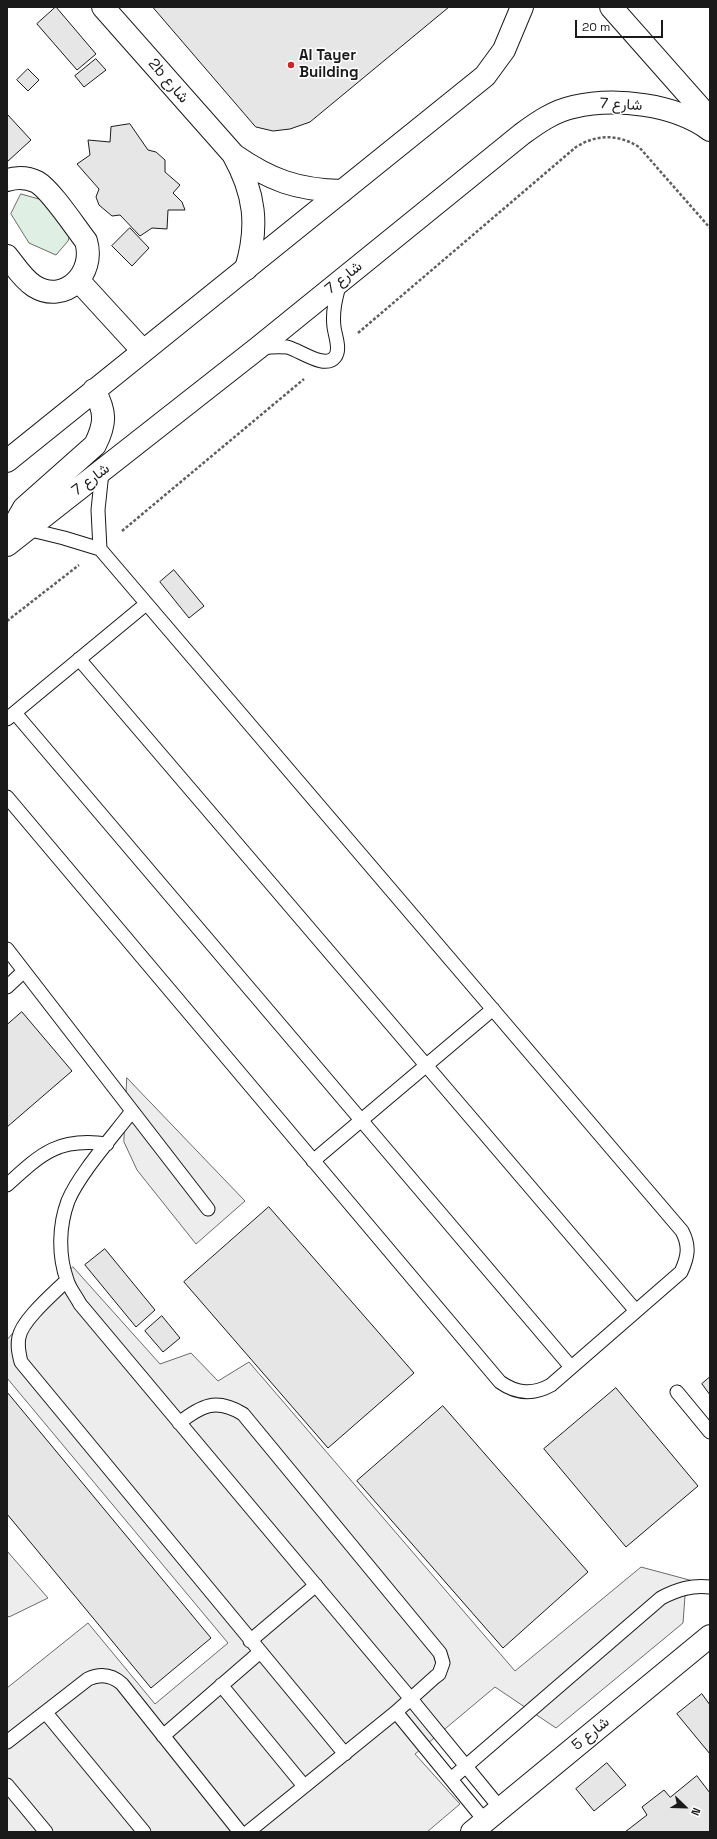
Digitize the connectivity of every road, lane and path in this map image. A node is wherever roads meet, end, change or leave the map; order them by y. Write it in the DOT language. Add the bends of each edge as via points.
graph roads {
  1 [pos="103,7"];
  2 [pos="522,7"];
  3 [pos="611,7"];
  4 [pos="710,120"];
  5 [pos="710,130"];
  6 [pos="233,154"];
  7 [pos="7,180"];
  8 [pos="342,191"];
  9 [pos="7,256"];
  10 [pos="246,268"];
  11 [pos="78,280"];
  12 [pos="341,280"];
  13 [pos="258,348"];
  14 [pos="143,351"];
  15 [pos="94,390"];
  16 [pos="7,461"];
  17 [pos="102,472"];
  18 [pos="27,529"];
  19 [pos="8,544"];
  20 [pos="100,549"];
  21 [pos="146,604"];
  22 [pos="79,660"];
  23 [pos="11,716"];
  24 [pos="7,797"];
  25 [pos="7,949"];
  26 [pos="24,971"];
  27 [pos="7,987"];
  28 [pos="493,1009"];
  29 [pos="426,1065"];
  30 [pos="132,1112"];
  31 [pos="361,1120"];
  32 [pos="107,1144"];
  33 [pos="313,1161"];
  34 [pos="7,1185"];
  35 [pos="208,1209"];
  36 [pos="67,1280"];
  37 [pos="636,1311"];
  38 [pos="571,1368"];
  39 [pos="677,1392"];
  40 [pos="179,1423"];
  41 [pos="710,1432"];
  42 [pos="316,1585"];
  43 [pos="710,1587"];
  44 [pos="710,1636"];
  45 [pos="250,1641"];
  46 [pos="260,1652"];
  47 [pos="221,1685"];
  48 [pos="411,1699"];
  49 [pos="46,1712"];
  50 [pos="396,1712"];
  51 [pos="162,1736"];
  52 [pos="7,1742"];
  53 [pos="345,1754"];
  54 [pos="466,1766"];
  55 [pos="451,1779"];
  56 [pos="7,1785"];
  57 [pos="304,1786"];
  58 [pos="486,1820"];
  59 [pos="46,1832"];
  60 [pos="144,1832"];
  61 [pos="240,1832"];
  62 [pos="248,1832"];
  1 -- 6 [label="main road, 2b شارع"];
  2 -- 8 [label="main road" via="504,50 485,76"];
  3 -- 4 [label="main road"];
  5 -- 12 [label="main road, شارع 7" via="675,113 642,105 609,102 572,107 544,119 522,134"];
  6 -- 8 [label="main road, 2b شارع" via="266,176 284,183 302,188"];
  6 -- 10 [label="main road, 2b شارع" via="243,171 253,209 252,249"];
  7 -- 11 [label="main road" via="26,178 38,182 86,242 89,251 88,262 85,272"];
  8 -- 10 [label="main road"];
  9 -- 11 [label="main road" via="26,279 46,290 69,287"];
  10 -- 14 [label="main road"];
  11 -- 14 [label="main road"];
  12 -- 13 [label="main road, شارع 7"];
  12 -- 13 [label="lane" via="334,311 337,351 335,357 324,362 288,348"];
  13 -- 17 [label="main road, شارع 7"];
  14 -- 15 [label="main road"];
  15 -- 16 [label="main road"];
  15 -- 19 [label="main road" via="101,403 104,417 102,431 95,444 24,508 11,531"];
  17 -- 18 [label="main road, شارع 7"];
  17 -- 20 [label="lane" via="98,510"];
  18 -- 19 [label="main road, شارع 7"];
  18 -- 20 [label="lane"];
  20 -- 21 [label="lane"];
  21 -- 22 [label="lane"];
  21 -- 28 [label="lane"];
  22 -- 23 [label="lane"];
  22 -- 29 [label="lane"];
  23 -- 31 [label="lane"];
  24 -- 33 [label="lane"];
  25 -- 26 [label="lane"];
  26 -- 27 [label="lane"];
  26 -- 30 [label="lane"];
  28 -- 29 [label="lane"];
  28 -- 37 [label="lane" via="676,1223 686,1239 688,1248 681,1272"];
  29 -- 31 [label="lane"];
  29 -- 37 [label="lane"];
  30 -- 32 [label="lane"];
  30 -- 35 [label="lane"];
  31 -- 33 [label="lane"];
  31 -- 38 [label="lane"];
  32 -- 34 [label="lane" via="75,1142 60,1146 32,1162"];
  32 -- 36 [label="lane" via="68,1201 62,1227 61,1254"];
  33 -- 38 [label="lane" via="500,1382 519,1392 531,1393 551,1385"];
  36 -- 40 [label="lane" via="80,1304"];
  36 -- 45 [label="lane" via="24,1325 18,1349 21,1362"];
  37 -- 38 [label="lane"];
  39 -- 41 [label="lane"];
  40 -- 42 [label="lane"];
  40 -- 48 [label="lane" via="206,1405 219,1404 232,1407 252,1423 440,1653 443,1663 439,1674"];
  42 -- 45 [label="lane"];
  42 -- 48 [label="lane"];
  43 -- 54 [label="lane" via="688,1587 662,1598"];
  44 -- 58 [label="main road, شارع 5"];
  45 -- 46 [label="lane"];
  46 -- 47 [label="lane"];
  46 -- 53 [label="lane"];
  47 -- 51 [label="lane"];
  47 -- 57 [label="lane"];
  48 -- 50 [label="lane"];
  48 -- 54 [label="lane"];
  49 -- 51 [label="lane" via="88,1679 102,1675 110,1676 122,1684"];
  49 -- 52 [label="lane"];
  49 -- 60 [label="lane"];
  50 -- 53 [label="lane"];
  50 -- 55 [label="lane"];
  51 -- 61 [label="lane"];
  53 -- 57 [label="lane"];
  54 -- 55 [label="lane"];
  54 -- 58 [label="lane"];
  55 -- 58 [label="lane"];
  56 -- 59 [label="lane"];
  57 -- 62 [label="lane"];
}
